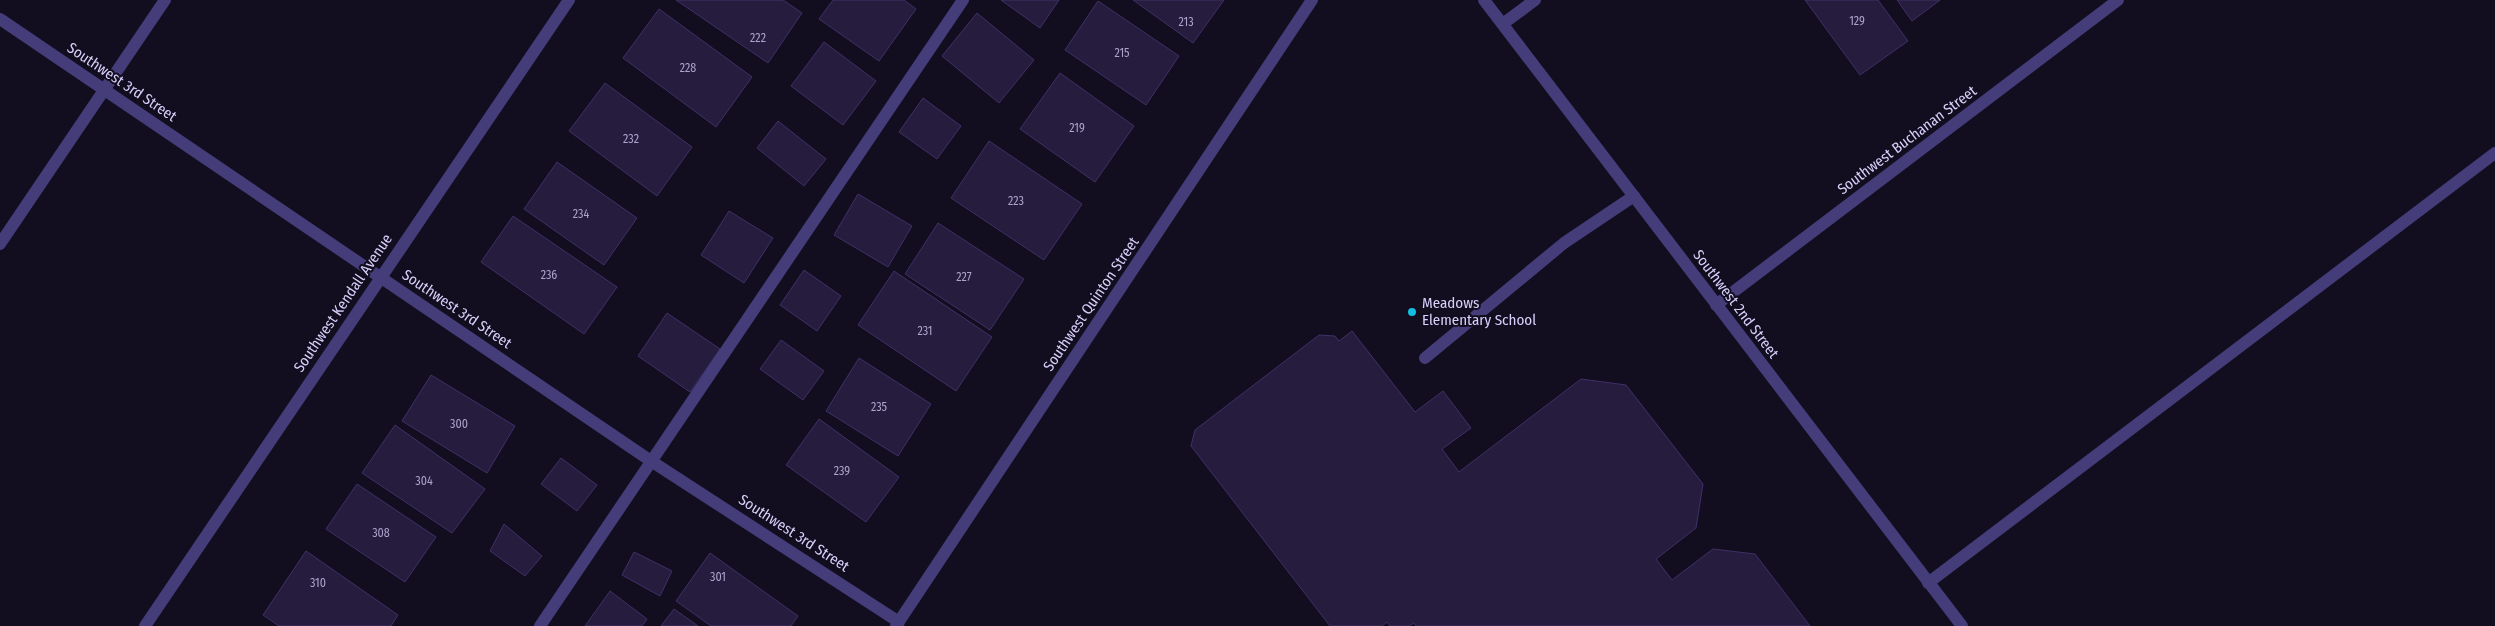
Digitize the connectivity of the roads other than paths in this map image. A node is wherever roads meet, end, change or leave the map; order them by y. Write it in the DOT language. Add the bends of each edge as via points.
graph roads {
  1 [pos="165,0"];
  2 [pos="569,0"];
  3 [pos="963,0"];
  4 [pos="1312,0"];
  5 [pos="1484,0"];
  6 [pos="1534,0"];
  7 [pos="2118,0"];
  8 [pos="0,19"];
  9 [pos="1504,24"];
  10 [pos="105,90"];
  11 [pos="2495,153"];
  12 [pos="1634,196"];
  13 [pos="0,244"];
  14 [pos="381,276"];
  15 [pos="1716,305"];
  16 [pos="1425,358"];
  17 [pos="651,461"];
  18 [pos="1928,583"];
  19 [pos="897,624"];
  20 [pos="145,626"];
  21 [pos="540,626"];
  22 [pos="1962,626"];
  1 -- 10 [label="street"];
  2 -- 14 [label="street, Southwest Kendall Avenue"];
  3 -- 17 [label="street"];
  4 -- 19 [label="street, Southwest Quinton Street"];
  5 -- 9 [label="street, Southwest 2nd Street"];
  6 -- 9 [label="street"];
  7 -- 15 [label="street, Southwest Buchanan Street"];
  8 -- 10 [label="street, Southwest 3rd Street"];
  9 -- 12 [label="street, Southwest 2nd Street"];
  10 -- 13 [label="street"];
  10 -- 14 [label="street, Southwest 3rd Street"];
  11 -- 18 [label="street"];
  12 -- 15 [label="street, Southwest 2nd Street"];
  12 -- 16 [label="street" via="1564,243"];
  14 -- 17 [label="street, Southwest 3rd Street"];
  14 -- 20 [label="street, Southwest Kendall Avenue"];
  15 -- 18 [label="street, Southwest 2nd Street"];
  17 -- 19 [label="street, Southwest 3rd Street"];
  17 -- 21 [label="street"];
  18 -- 22 [label="street, Southwest 2nd Street"];
}
